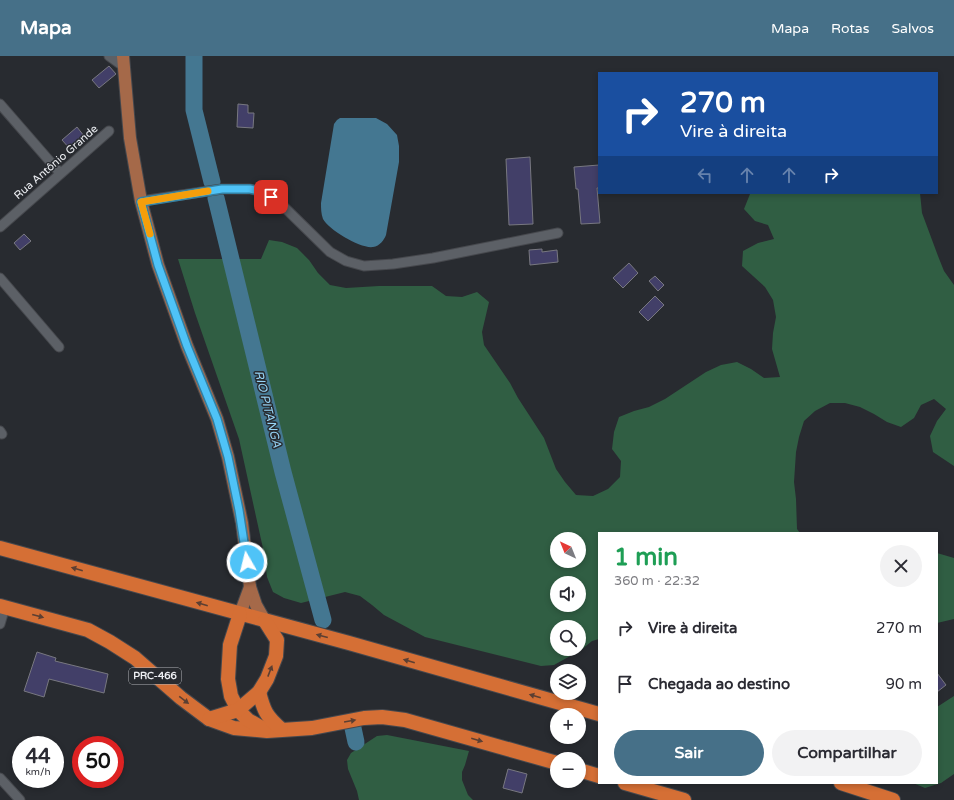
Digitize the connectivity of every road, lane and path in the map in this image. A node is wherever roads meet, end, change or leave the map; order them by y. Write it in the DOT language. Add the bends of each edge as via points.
graph roads {
  1 [pos="109,56"];
  2 [pos="123,61"];
  3 [pos="0,104"];
  4 [pos="109,131"];
  5 [pos="60,173"];
  6 [pos="141,202"];
  7 [pos="0,227"];
  8 [pos="558,233"];
  9 [pos="0,278"];
  10 [pos="59,347"];
  11 [pos="0,548"];
  12 [pos="250,587"];
  13 [pos="2,607"];
  14 [pos="240,614"];
  15 [pos="265,620"];
  16 [pos="0,624"];
  17 [pos="259,692"];
  18 [pos="238,710"];
  19 [pos="598,714"];
  20 [pos="209,719"];
  21 [pos="274,730"];
  22 [pos="550,761"];
  23 [pos="586,772"];
  24 [pos="598,776"];
  25 [pos="0,778"];
  26 [pos="628,784"];
  27 [pos="844,784"];
  28 [pos="20,800"];
  29 [pos="684,800"];
  30 [pos="893,800"];
  1 -- 2 [label="street"];
  2 -- 6 [label="main road" via="130,138"];
  3 -- 5 [label="street"];
  4 -- 5 [label="street, Rua Antônio Grande"];
  5 -- 7 [label="street, Rua Antônio Grande"];
  6 -- 8 [label="street" via="222,189 250,189 263,192 279,202 330,252 346,261 364,266 433,258"];
  6 -- 12 [label="main road" via="158,265 217,419 228,457 242,523"];
  9 -- 10 [label="street"];
  14 -- 11 [label="highway, one-way"];
  12 -- 14 [label="main road"];
  12 -- 15 [label="main road"];
  13 -- 16 [label="street"];
  13 -- 20 [label="highway, PRC-466, one-way" via="88,630 135,658"];
  14 -- 15 [label="highway"];
  14 -- 18 [label="highway" via="230,645 228,679 231,696"];
  17 -- 15 [label="highway, one-way" via="276,656 276,640"];
  19 -- 15 [label="highway, one-way"];
  17 -- 18 [label="highway"];
  17 -- 21 [label="highway" via="263,708"];
  18 -- 20 [label="highway"];
  18 -- 21 [label="highway" via="248,720"];
  20 -- 21 [label="highway, PRC-466" via="234,728"];
  21 -- 22 [label="highway, PRC-466, one-way" via="312,728 382,717 412,722"];
  23 -- 24 [label="highway"];
  25 -- 28 [label="street"];
  26 -- 29 [label="highway"];
  27 -- 30 [label="highway"];
}
